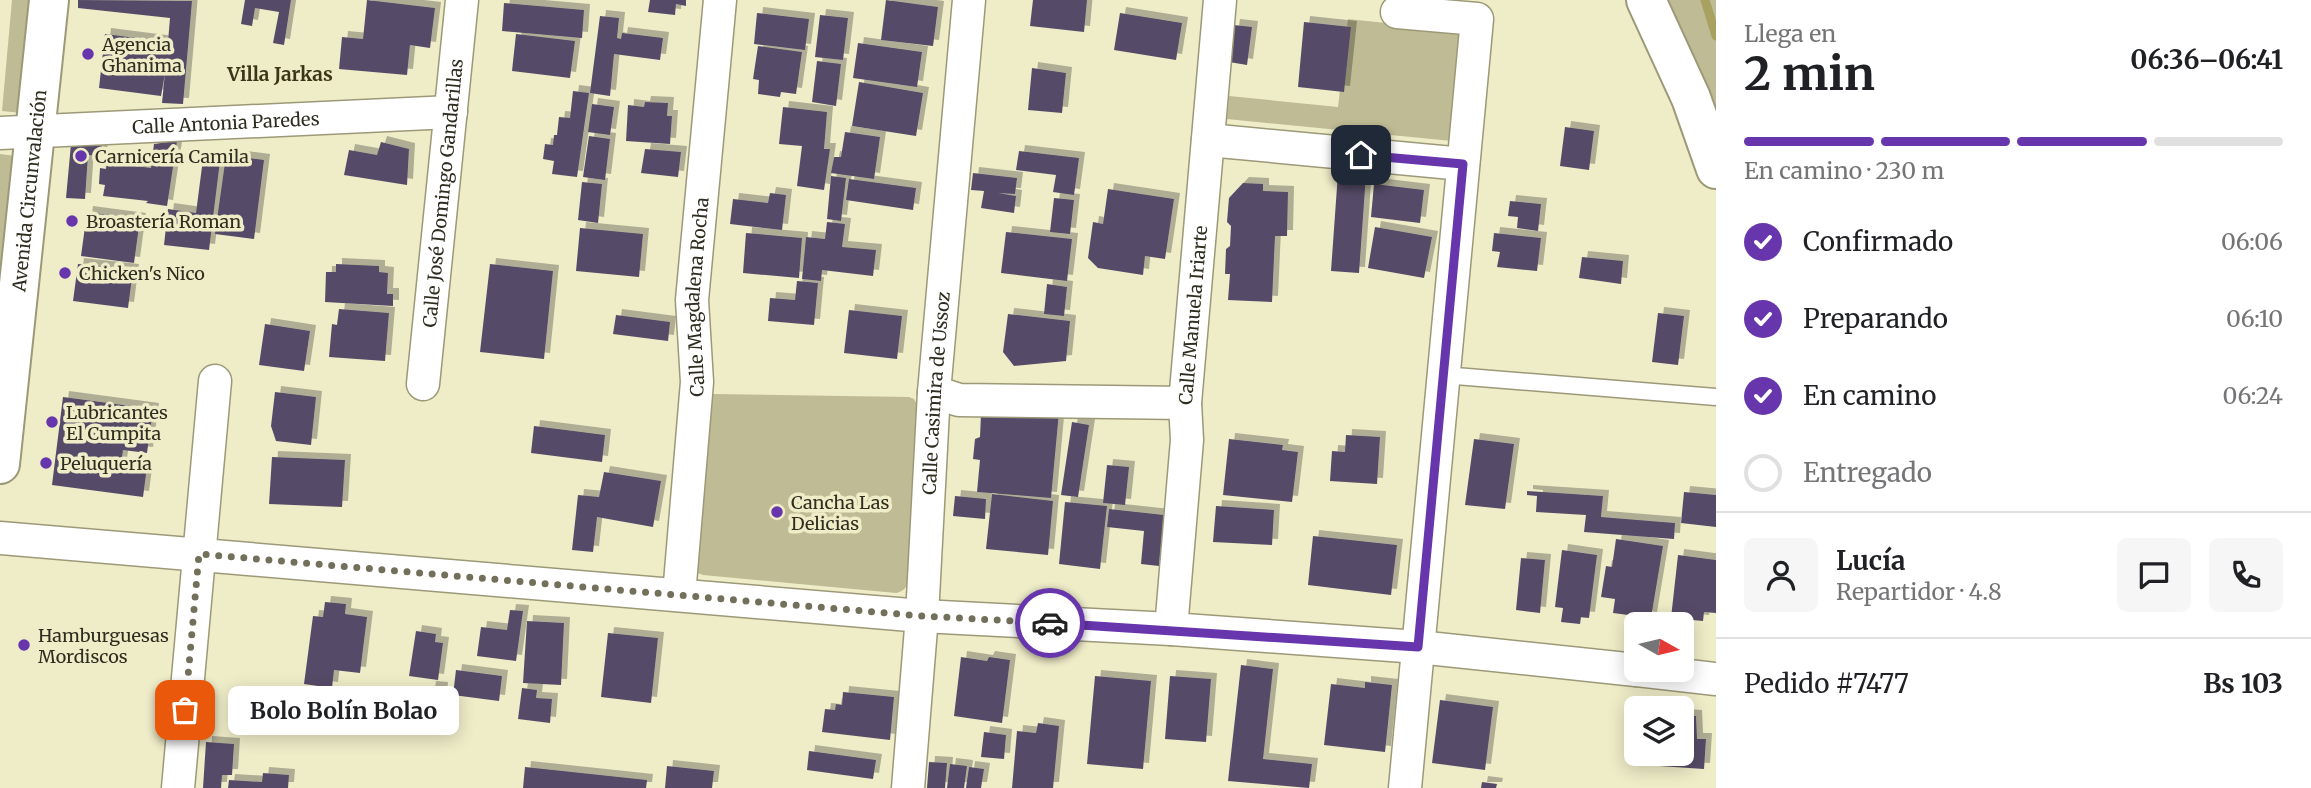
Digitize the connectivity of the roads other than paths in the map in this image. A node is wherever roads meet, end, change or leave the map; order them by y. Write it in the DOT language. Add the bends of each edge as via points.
graph roads {
  1 [pos="49,0"];
  2 [pos="462,0"];
  3 [pos="720,0"];
  4 [pos="969,0"];
  5 [pos="1220,0"];
  6 [pos="1646,0"];
  7 [pos="1397,12"];
  8 [pos="451,112"];
  9 [pos="17,132"];
  10 [pos="1208,140"];
  11 [pos="1463,164"];
  12 [pos="1716,169"];
  13 [pos="1443,375"];
  14 [pos="215,382"];
  15 [pos="423,384"];
  16 [pos="4,388"];
  17 [pos="934,392"];
  18 [pos="1716,397"];
  19 [pos="1185,403"];
  20 [pos="0,464"];
  21 [pos="0,538"];
  22 [pos="199,554"];
  23 [pos="679,595"];
  24 [pos="922,616"];
  25 [pos="1171,629"];
  26 [pos="1418,647"];
  27 [pos="1624,669"];
  28 [pos="1694,676"];
  29 [pos="1716,679"];
  30 [pos="178,788"];
  31 [pos="908,788"];
  32 [pos="1405,788"];
  1 -- 9 [label="main road, Avenida Circunvalación"];
  2 -- 8 [label="street, Calle José Domingo Gandarillas"];
  3 -- 23 [label="street, Calle Magdalena Rocha" via="692,300 697,382"];
  4 -- 17 [label="street, Calle Casimira de Ussoz"];
  5 -- 10 [label="street, Calle Manuela Iriarte"];
  6 -- 12 [label="main road" via="1691,98"];
  7 -- 11 [label="street" via="1477,19"];
  8 -- 9 [label="street, Calle Antonia Paredes"];
  8 -- 15 [label="street, Calle José Domingo Gandarillas"];
  9 -- 16 [label="main road, Avenida Circunvalación"];
  10 -- 11 [label="street"];
  10 -- 19 [label="street, Calle Manuela Iriarte"];
  11 -- 13 [label="street"];
  13 -- 18 [label="lane"];
  13 -- 26 [label="street"];
  14 -- 22 [label="street"];
  16 -- 20 [label="main road, Avenida Circunvalación"];
  17 -- 19 [label="street" via="959,400"];
  17 -- 24 [label="street, Calle Casimira de Ussoz"];
  19 -- 25 [label="street, Calle Manuela Iriarte" via="1187,440"];
  21 -- 22 [label="street"];
  22 -- 23 [label="street"];
  22 -- 30 [label="street"];
  23 -- 24 [label="street"];
  24 -- 25 [label="street"];
  24 -- 31 [label="street, Calle Casimira de Ussoz"];
  25 -- 26 [label="street"];
  26 -- 27 [label="street"];
  26 -- 32 [label="street"];
  28 -- 29 [label="street"];
}
